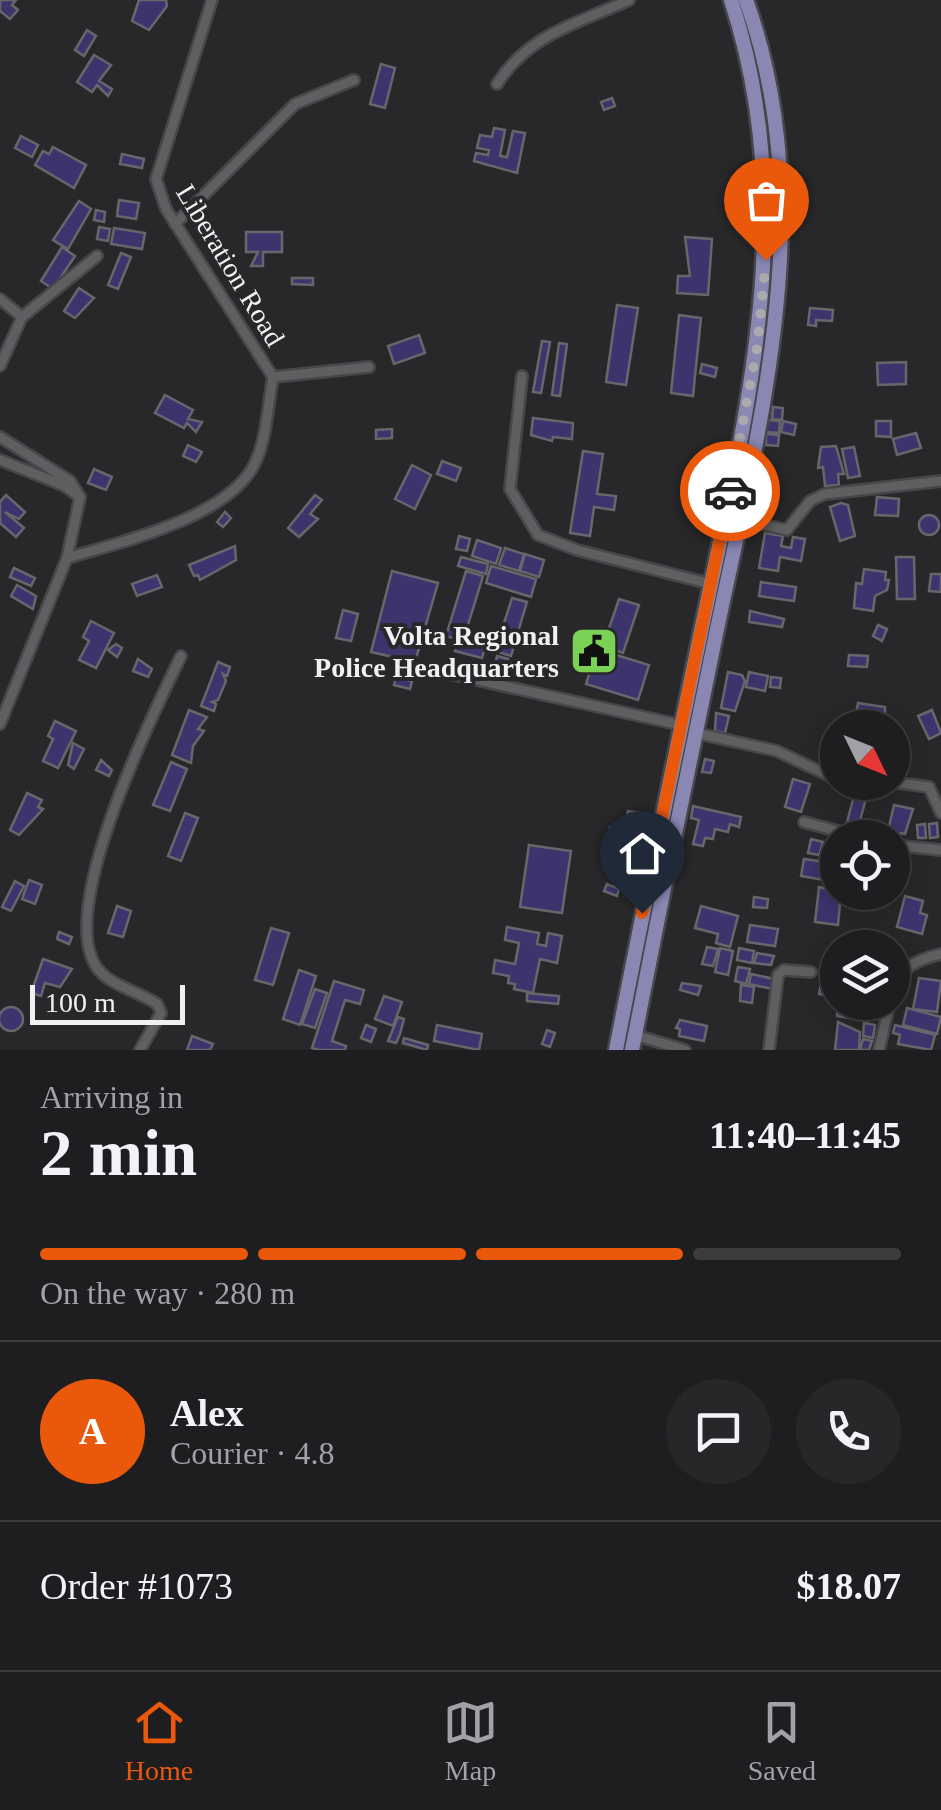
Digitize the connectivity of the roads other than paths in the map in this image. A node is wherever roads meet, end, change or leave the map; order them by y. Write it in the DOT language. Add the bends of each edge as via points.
graph roads {
  1 [pos="212,0"];
  2 [pos="628,0"];
  3 [pos="730,0"];
  4 [pos="746,0"];
  5 [pos="354,80"];
  6 [pos="496,84"];
  7 [pos="175,224"];
  8 [pos="97,256"];
  9 [pos="0,299"];
  10 [pos="22,317"];
  11 [pos="0,366"];
  12 [pos="369,367"];
  13 [pos="522,376"];
  14 [pos="273,377"];
  15 [pos="0,437"];
  16 [pos="0,460"];
  17 [pos="941,482"];
  18 [pos="80,497"];
  19 [pos="740,519"];
  20 [pos="67,558"];
  21 [pos="711,584"];
  22 [pos="181,656"];
  23 [pos="450,674"];
  24 [pos="4,705"];
  25 [pos="0,724"];
  26 [pos="688,729"];
  27 [pos="820,771"];
  28 [pos="910,785"];
  29 [pos="941,813"];
  30 [pos="804,822"];
  31 [pos="820,826"];
  32 [pos="910,847"];
  33 [pos="941,850"];
  34 [pos="941,954"];
  35 [pos="910,968"];
  36 [pos="810,972"];
  37 [pos="886,1020"];
  38 [pos="633,1043"];
  39 [pos="140,1050"];
  40 [pos="616,1050"];
  41 [pos="686,1050"];
  42 [pos="769,1050"];
  43 [pos="879,1050"];
  1 -- 7 [label="street, Liberation Road" via="156,179"];
  2 -- 6 [label="street" via="536,42 515,56"];
  3 -- 21 [label="main road" via="762,130 766,260 754,365"];
  4 -- 19 [label="main road" via="777,128 782,261"];
  5 -- 7 [label="street" via="295,104"];
  7 -- 14 [label="street, Liberation Road"];
  8 -- 10 [label="street"];
  9 -- 10 [label="street"];
  10 -- 11 [label="street"];
  12 -- 14 [label="street"];
  13 -- 21 [label="street" via="510,488 538,535"];
  14 -- 20 [label="street, Liberation Road" via="258,455 240,486 142,538"];
  15 -- 18 [label="street" via="70,480"];
  16 -- 18 [label="street"];
  17 -- 19 [label="street" via="825,494 810,501 788,530"];
  18 -- 20 [label="street"];
  19 -- 26 [label="main road"];
  20 -- 24 [label="street"];
  21 -- 26 [label="main road"];
  22 -- 39 [label="street" via="131,760 88,918 88,949 98,970 158,1004 161,1014"];
  23 -- 26 [label="street"];
  24 -- 25 [label="street"];
  26 -- 27 [label="street" via="778,751"];
  26 -- 38 [label="main road"];
  26 -- 40 [label="main road"];
  28 -- 29 [label="street" via="929,788"];
  30 -- 31 [label="street"];
  32 -- 33 [label="street"];
  34 -- 35 [label="street"];
  36 -- 42 [label="street" via="784,970 778,976"];
  37 -- 43 [label="street"];
  38 -- 41 [label="street"];
}
